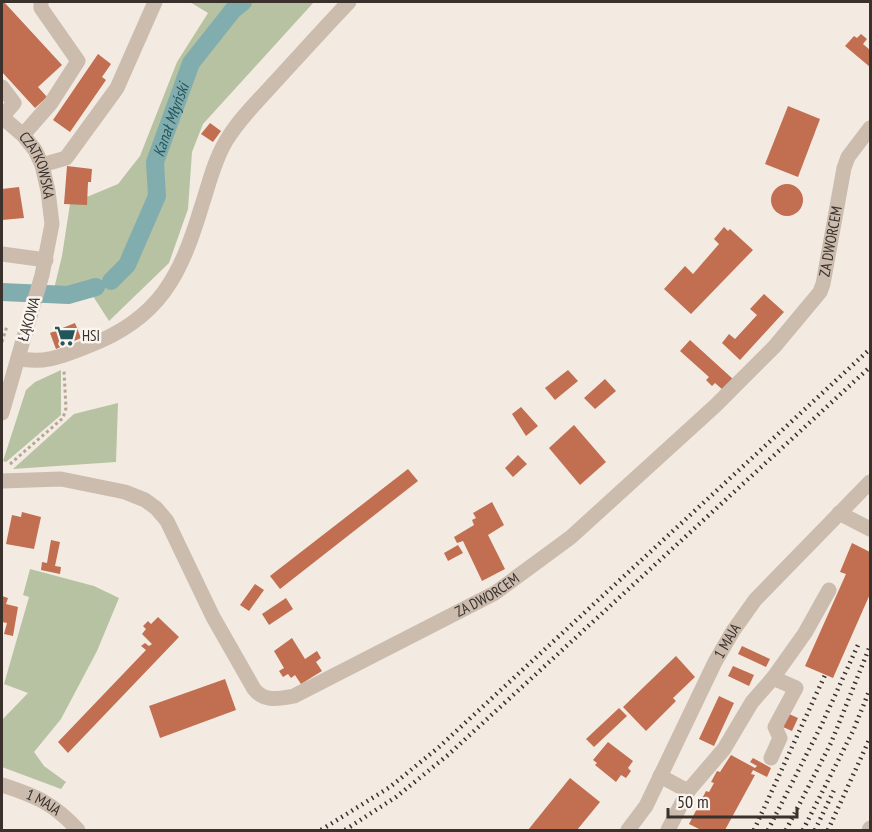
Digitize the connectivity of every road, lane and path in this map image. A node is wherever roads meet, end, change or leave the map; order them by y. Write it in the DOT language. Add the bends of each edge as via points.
graph roads {
  1 [pos="41,2"];
  2 [pos="155,2"];
  3 [pos="349,2"];
  4 [pos="2,87"];
  5 [pos="2,117"];
  6 [pos="870,128"];
  7 [pos="23,135"];
  8 [pos="42,165"];
  9 [pos="52,224"];
  10 [pos="2,254"];
  11 [pos="44,268"];
  12 [pos="7,326"];
  13 [pos="2,342"];
  14 [pos="18,358"];
  15 [pos="64,365"];
  16 [pos="2,413"];
  17 [pos="3,475"];
  18 [pos="870,482"];
  19 [pos="839,513"];
  20 [pos="870,529"];
  21 [pos="829,590"];
  22 [pos="773,678"];
  23 [pos="771,758"];
  24 [pos="660,776"];
  25 [pos="2,785"];
  26 [pos="688,791"];
  27 [pos="78,831"];
  28 [pos="628,831"];
  29 [pos="668,831"];
  1 -- 7 [label="street" via="41,8 78,61 51,103"];
  2 -- 8 [label="street" via="117,88 66,158"];
  3 -- 14 [label="street" via="226,142 180,268 153,306 124,330 91,345 52,360"];
  4 -- 5 [label="street" via="14,103"];
  5 -- 7 [label="street, CZATKOWSKA"];
  6 -- 17 [label="street, ZA DWORCEM" via="844,168 820,291 775,346 723,399 572,537 504,588 294,696 263,698 254,689 213,617 167,521 156,508 125,492 61,479"];
  7 -- 8 [label="street, CZATKOWSKA"];
  8 -- 9 [label="street, CZATKOWSKA"];
  9 -- 11 [label="street, ŁĄKOWA"];
  10 -- 11 [label="street"];
  11 -- 14 [label="street, ŁĄKOWA"];
  12 -- 13 [label="path"];
  14 -- 16 [label="street, ŁĄKOWA"];
  15 -- 17 [label="path" via="63,418"];
  18 -- 19 [label="street, 1 MAJA"];
  19 -- 20 [label="street"];
  19 -- 24 [label="street, 1 MAJA" via="755,600 733,631"];
  21 -- 22 [label="street"];
  22 -- 23 [label="street" via="795,688 775,727 780,738"];
  22 -- 26 [label="street" via="752,702 724,749"];
  24 -- 26 [label="street"];
  24 -- 28 [label="street, 1 MAJA"];
  25 -- 27 [label="street, 1 MAJA" via="54,807"];
  26 -- 29 [label="street"];
}
